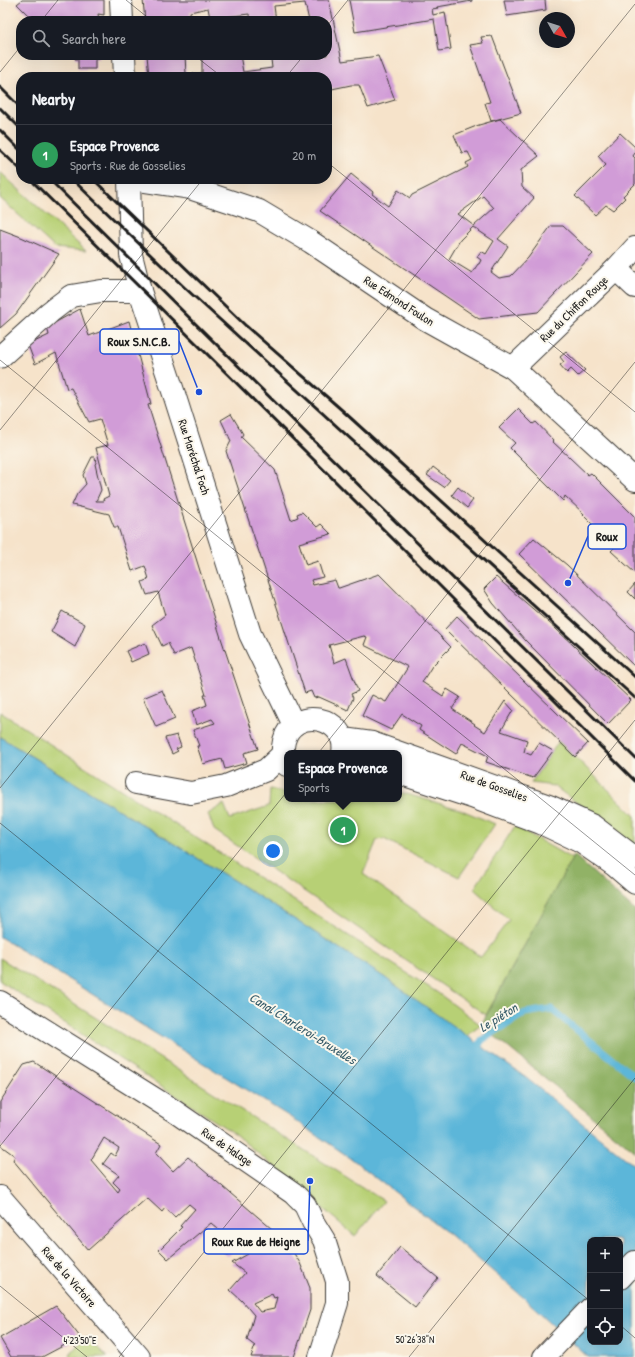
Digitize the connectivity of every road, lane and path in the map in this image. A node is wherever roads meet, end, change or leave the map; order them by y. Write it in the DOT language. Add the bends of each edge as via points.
graph roads {
  1 [pos="121,0"];
  2 [pos="122,16"];
  3 [pos="124,60"];
  4 [pos="125,72"];
  5 [pos="130,184"];
  6 [pos="163,184"];
  7 [pos="635,248"];
  8 [pos="616,268"];
  9 [pos="635,287"];
  10 [pos="140,290"];
  11 [pos="0,357"];
  12 [pos="513,368"];
  13 [pos="635,480"];
  14 [pos="294,725"];
  15 [pos="343,746"];
  16 [pos="392,750"];
  17 [pos="402,754"];
  18 [pos="284,755"];
  19 [pos="284,761"];
  20 [pos="256,774"];
  21 [pos="402,774"];
  22 [pos="284,775"];
  23 [pos="136,783"];
  24 [pos="635,858"];
  25 [pos="635,884"];
  26 [pos="3,1010"];
  27 [pos="0,1197"];
  28 [pos="635,1262"];
  29 [pos="623,1275"];
  30 [pos="587,1312"];
  31 [pos="139,1357"];
  32 [pos="320,1357"];
  33 [pos="544,1357"];
  1 -- 2 [label="street"];
  3 -- 4 [label="street"];
  5 -- 10 [label="street, Rue Maréchal Foch" via="131,255"];
  6 -- 12 [label="street, Rue Edmond Foulon" via="190,188 259,212 311,242 425,318"];
  7 -- 8 [label="street, Rue du Chiffon Rouge"];
  8 -- 9 [label="street"];
  8 -- 12 [label="street, Rue du Chiffon Rouge"];
  10 -- 11 [label="street" via="101,291 71,296"];
  10 -- 14 [label="street, Rue Maréchal Foch" via="250,634"];
  12 -- 13 [label="street, Rue Edmond Foulon"];
  14 -- 15 [label="street" via="312,718 322,720 338,730"];
  14 -- 18 [label="street" via="288,731 282,746"];
  15 -- 16 [label="street, Rue de Gosselies" via="372,743"];
  17 -- 24 [label="street, Rue de Gosselies" via="549,806 593,826"];
  19 -- 20 [label="street"];
  20 -- 22 [label="street"];
  20 -- 23 [label="street" via="226,786 191,792"];
  21 -- 25 [label="street, Rue de Gosselies" via="472,797 575,839 614,865"];
  26 -- 32 [label="street, Rue de Halage" via="174,1111 293,1193 305,1205 324,1240 336,1281 337,1303"];
  27 -- 31 [label="street, Rue de la Victoire"];
  28 -- 29 [label="street"];
  30 -- 33 [label="street"];
}
